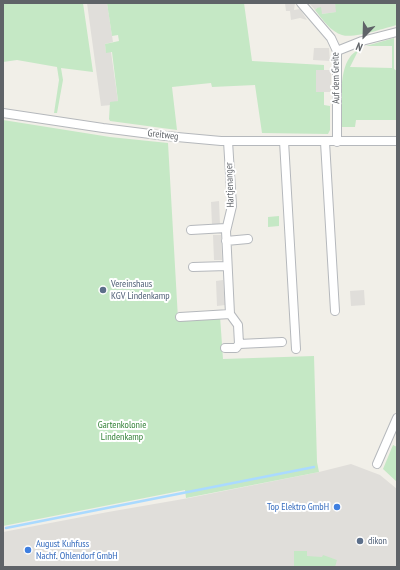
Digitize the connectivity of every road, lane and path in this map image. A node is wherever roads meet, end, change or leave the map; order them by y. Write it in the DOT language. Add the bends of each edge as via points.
graph roads {
  1 [pos="301,3"];
  2 [pos="397,32"];
  3 [pos="337,51"];
  4 [pos="3,113"];
  5 [pos="228,141"];
  6 [pos="284,141"];
  7 [pos="397,141"];
  8 [pos="325,142"];
  9 [pos="337,142"];
  10 [pos="226,228"];
  11 [pos="191,230"];
  12 [pos="248,239"];
  13 [pos="226,241"];
  14 [pos="227,266"];
  15 [pos="193,267"];
  16 [pos="335,310"];
  17 [pos="230,314"];
  18 [pos="180,317"];
  19 [pos="282,342"];
  20 [pos="239,344"];
  21 [pos="225,348"];
  22 [pos="296,349"];
  23 [pos="397,418"];
  24 [pos="377,464"];
  1 -- 3 [label="street, Auf dem Greite" via="331,38"];
  2 -- 3 [label="street"];
  3 -- 9 [label="street, Auf dem Greite"];
  4 -- 5 [label="street, Greitweg" via="166,136"];
  5 -- 6 [label="street, Greitweg"];
  5 -- 10 [label="street, Hartjenanger" via="232,206"];
  6 -- 8 [label="street, Greitweg"];
  6 -- 22 [label="street"];
  7 -- 9 [label="street, Greitweg"];
  8 -- 9 [label="street, Greitweg"];
  8 -- 16 [label="street"];
  10 -- 11 [label="street"];
  10 -- 13 [label="street, Hartjenanger"];
  12 -- 13 [label="street"];
  13 -- 14 [label="street, Hartjenanger"];
  14 -- 15 [label="street"];
  14 -- 17 [label="street, Hartjenanger"];
  17 -- 18 [label="street"];
  17 -- 20 [label="street, Hartjenanger" via="238,325"];
  19 -- 20 [label="street"];
  20 -- 21 [label="street" via="236,348"];
  23 -- 24 [label="street"];
}
